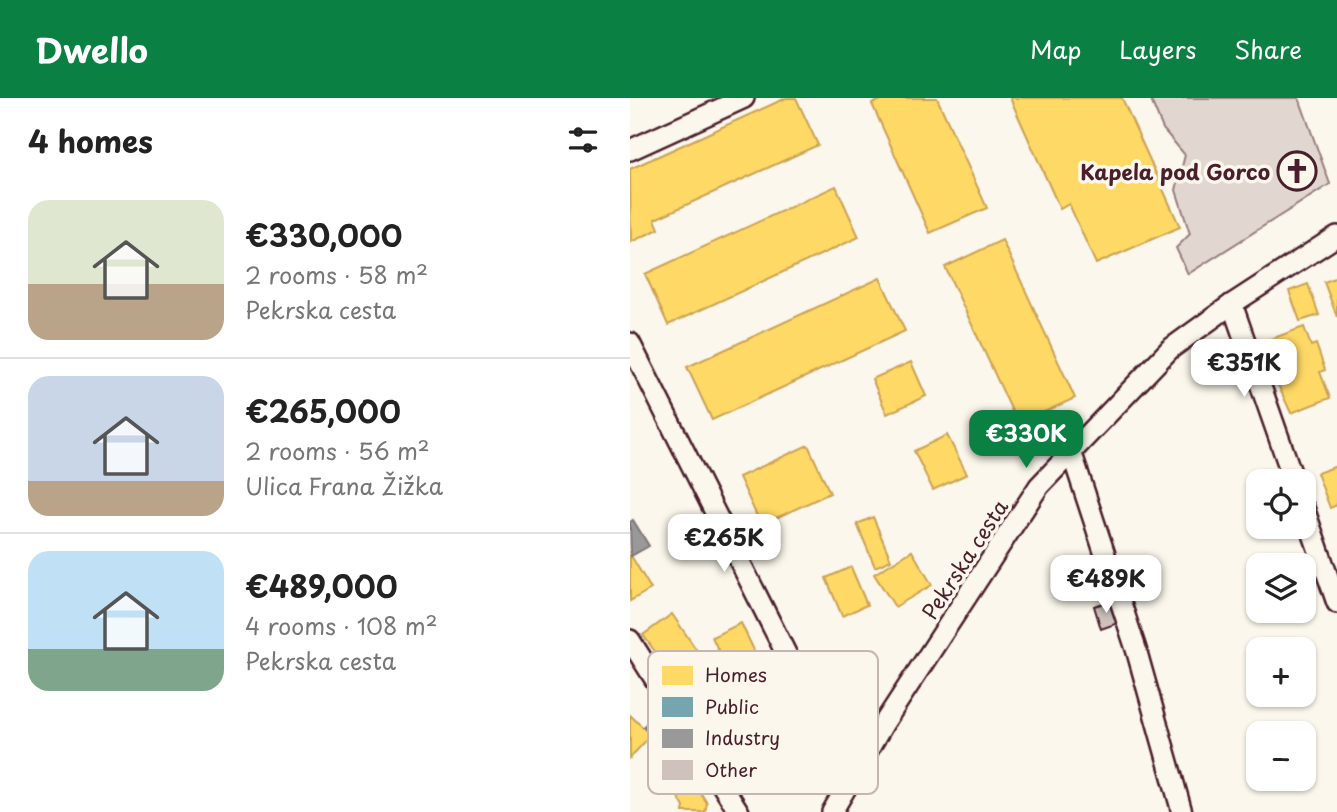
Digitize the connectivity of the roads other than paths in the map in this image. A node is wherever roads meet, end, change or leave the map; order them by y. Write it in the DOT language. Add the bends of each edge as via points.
graph roads {
  1 [pos="744,98"];
  2 [pos="630,150"];
  3 [pos="1337,236"];
  4 [pos="1232,304"];
  5 [pos="630,342"];
  6 [pos="1071,451"];
  7 [pos="1290,469"];
  8 [pos="1315,539"];
  9 [pos="1337,603"];
  10 [pos="630,640"];
  11 [pos="785,651"];
  12 [pos="648,668"];
  13 [pos="878,734"];
  14 [pos="728,794"];
  15 [pos="843,794"];
  16 [pos="739,812"];
  17 [pos="832,812"];
  18 [pos="1182,812"];
  1 -- 2 [label="street"];
  3 -- 4 [label="street, Pekrska cesta"];
  4 -- 6 [label="street, Pekrska cesta" via="1170,349"];
  4 -- 7 [label="street"];
  5 -- 11 [label="street"];
  6 -- 13 [label="street, Pekrska cesta" via="1039,486"];
  6 -- 18 [label="street" via="1136,649"];
  8 -- 9 [label="street"];
  10 -- 12 [label="street"];
  14 -- 16 [label="street"];
  15 -- 17 [label="street, Pekrska cesta"];
}
